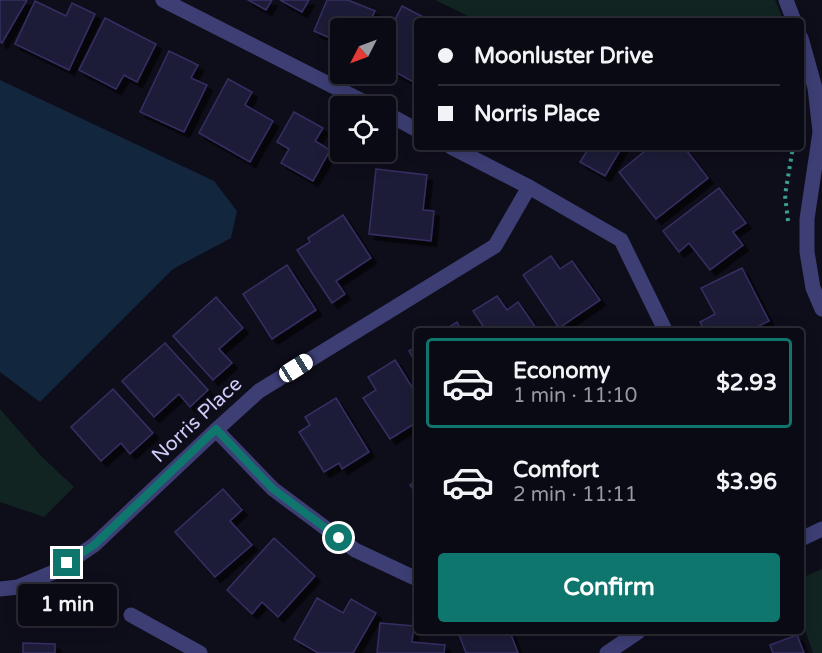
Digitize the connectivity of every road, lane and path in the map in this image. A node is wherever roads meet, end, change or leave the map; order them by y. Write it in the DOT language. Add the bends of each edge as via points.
graph roads {
  1 [pos="164,0"];
  2 [pos="786,0"];
  3 [pos="793,18"];
  4 [pos="804,49"];
  5 [pos="352,96"];
  6 [pos="396,119"];
  7 [pos="414,128"];
  8 [pos="457,150"];
  9 [pos="529,187"];
  10 [pos="822,309"];
  11 [pos="664,328"];
  12 [pos="216,429"];
  13 [pos="822,529"];
  14 [pos="804,538"];
  15 [pos="414,578"];
  16 [pos="0,589"];
  17 [pos="131,615"];
  18 [pos="635,634"];
  19 [pos="200,653"];
  20 [pos="607,653"];
  1 -- 5 [label="street"];
  2 -- 3 [label="street"];
  4 -- 10 [label="street" via="815,88 820,132 807,219 807,252 813,288"];
  6 -- 7 [label="street"];
  8 -- 9 [label="street"];
  9 -- 11 [label="street" via="621,240"];
  9 -- 12 [label="street, Norris Place" via="495,246 259,391"];
  12 -- 15 [label="street" via="273,489 355,550"];
  12 -- 16 [label="street, Norris Place" via="94,545 54,572 18,587"];
  13 -- 14 [label="street"];
  17 -- 19 [label="street"];
  18 -- 20 [label="street"];
}
